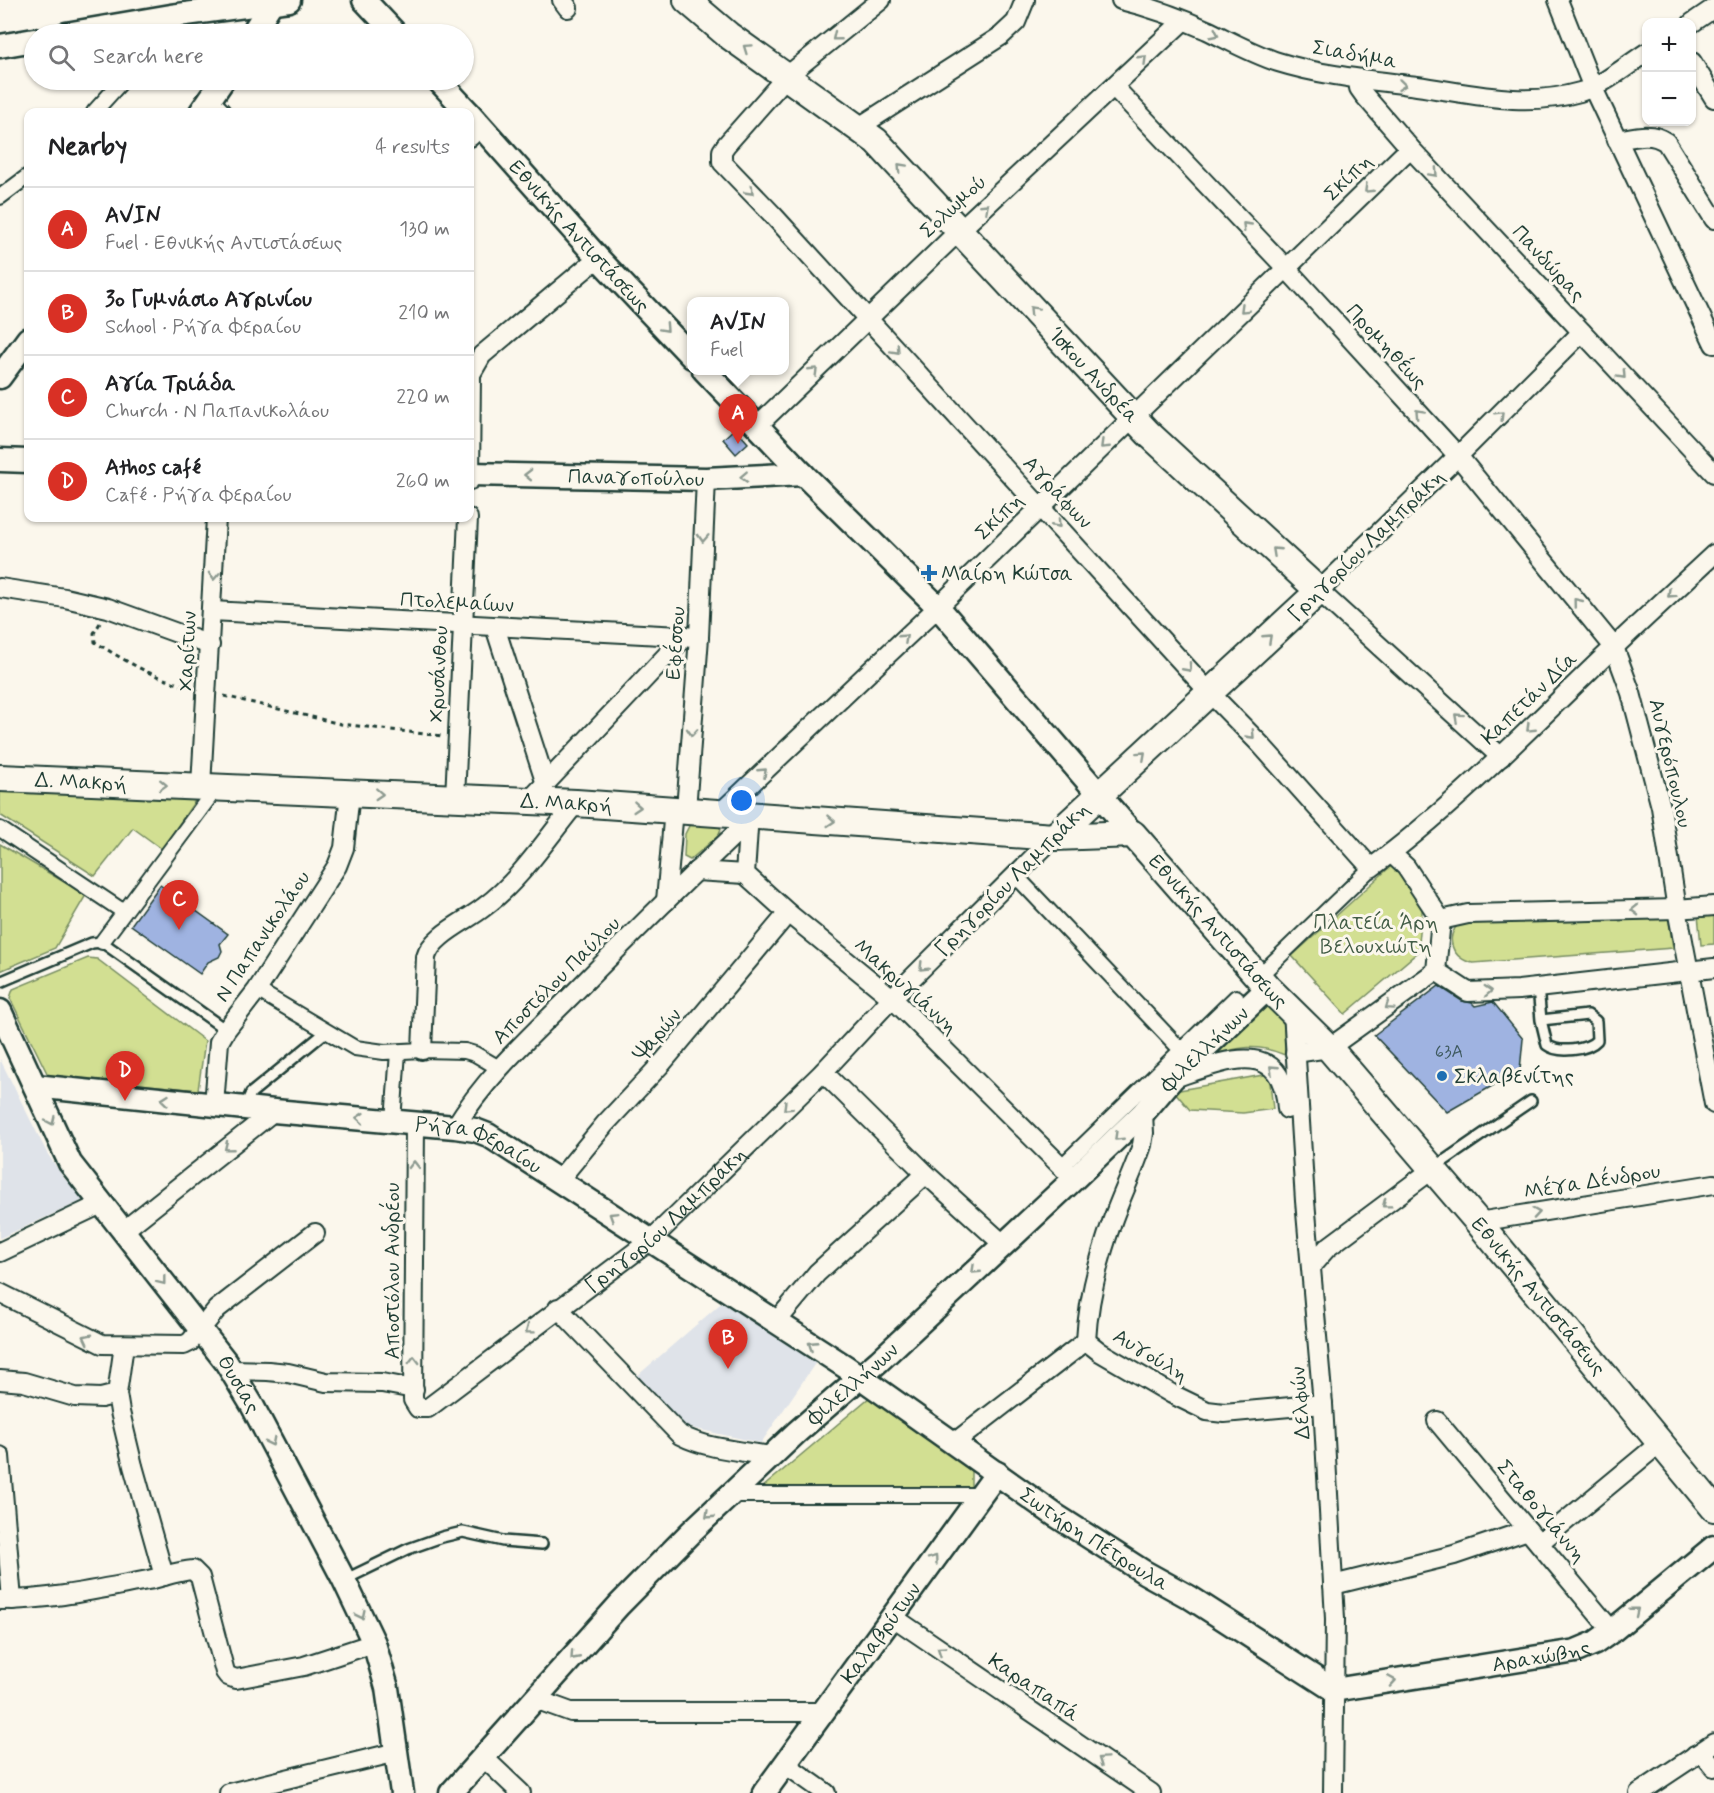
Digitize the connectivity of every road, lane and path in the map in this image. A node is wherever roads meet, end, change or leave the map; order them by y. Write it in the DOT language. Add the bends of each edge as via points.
graph roads {
  1 [pos="364,0"];
  2 [pos="687,0"];
  3 [pos="881,0"];
  4 [pos="1025,0"];
  5 [pos="1121,0"];
  6 [pos="1558,0"];
  7 [pos="281,1"];
  8 [pos="1714,8"];
  9 [pos="166,17"];
  10 [pos="1696,20"];
  11 [pos="1183,21"];
  12 [pos="125,24"];
  13 [pos="261,24"];
  14 [pos="387,24"];
  15 [pos="24,42"];
  16 [pos="0,46"];
  17 [pos="1642,55"];
  18 [pos="1696,69"];
  19 [pos="787,76"];
  20 [pos="1358,80"];
  21 [pos="1114,87"];
  22 [pos="1593,88"];
  23 [pos="114,90"];
  24 [pos="219,90"];
  25 [pos="446,90"];
  26 [pos="1714,98"];
  27 [pos="98,108"];
  28 [pos="211,108"];
  29 [pos="461,108"];
  30 [pos="474,124"];
  31 [pos="859,127"];
  32 [pos="1617,140"];
  33 [pos="1410,148"];
  34 [pos="24,179"];
  35 [pos="0,197"];
  36 [pos="1714,219"];
  37 [pos="960,230"];
  38 [pos="598,258"];
  39 [pos="1286,268"];
  40 [pos="868,320"];
  41 [pos="1582,332"];
  42 [pos="24,344"];
  43 [pos="1714,344"];
  44 [pos="687,352"];
  45 [pos="474,368"];
  46 [pos="2,370"];
  47 [pos="709,375"];
  48 [pos="1134,417"];
  49 [pos="757,426"];
  50 [pos="1458,456"];
  51 [pos="0,460"];
  52 [pos="24,461"];
  53 [pos="1714,473"];
  54 [pos="474,474"];
  55 [pos="802,474"];
  56 [pos="706,479"];
  57 [pos="1041,507"];
  58 [pos="216,522"];
  59 [pos="468,522"];
  60 [pos="1714,554"];
  61 [pos="0,588"];
  62 [pos="1319,591"];
  63 [pos="938,607"];
  64 [pos="108,608"];
  65 [pos="212,611"];
  66 [pos="464,625"];
  67 [pos="495,627"];
  68 [pos="692,637"];
  69 [pos="210,645"];
  70 [pos="1614,647"];
  71 [pos="207,692"];
  72 [pos="1210,693"];
  73 [pos="457,737"];
  74 [pos="1501,757"];
  75 [pos="0,778"];
  76 [pos="545,781"];
  77 [pos="209,787"];
  78 [pos="350,793"];
  79 [pos="1099,794"];
  80 [pos="454,798"];
  81 [pos="529,801"];
  82 [pos="576,803"];
  83 [pos="680,810"];
  84 [pos="720,813"];
  85 [pos="749,818"];
  86 [pos="0,829"];
  87 [pos="1133,834"];
  88 [pos="1054,837"];
  89 [pos="1391,853"];
  90 [pos="1371,868"];
  91 [pos="696,871"];
  92 [pos="745,874"];
  93 [pos="1016,876"];
  94 [pos="666,901"];
  95 [pos="1714,906"];
  96 [pos="1677,909"];
  97 [pos="124,912"];
  98 [pos="788,913"];
  99 [pos="1441,920"];
  100 [pos="102,942"];
  101 [pos="1714,968"];
  102 [pos="1436,971"];
  103 [pos="1689,972"];
  104 [pos="0,982"];
  105 [pos="1263,982"];
  106 [pos="1538,987"];
  107 [pos="257,990"];
  108 [pos="1236,997"];
  109 [pos="892,998"];
  110 [pos="0,1011"];
  111 [pos="1293,1011"];
  112 [pos="1541,1020"];
  113 [pos="226,1030"];
  114 [pos="327,1031"];
  115 [pos="1329,1048"];
  116 [pos="422,1050"];
  117 [pos="1182,1051"];
  118 [pos="398,1052"];
  119 [pos="1295,1053"];
  120 [pos="499,1068"];
  121 [pos="823,1072"];
  122 [pos="1172,1079"];
  123 [pos="35,1086"];
  124 [pos="1531,1101"];
  125 [pos="1714,1104"];
  126 [pos="214,1105"];
  127 [pos="244,1108"];
  128 [pos="274,1111"];
  129 [pos="1143,1113"];
  130 [pos="404,1122"];
  131 [pos="455,1127"];
  132 [pos="1433,1169"];
  133 [pos="1067,1173"];
  134 [pos="926,1174"];
  135 [pos="558,1181"];
  136 [pos="1714,1184"];
  137 [pos="1305,1201"];
  138 [pos="101,1204"];
  139 [pos="1478,1222"];
  140 [pos="123,1231"];
  141 [pos="315,1233"];
  142 [pos="651,1240"];
  143 [pos="1003,1244"];
  144 [pos="0,1252"];
  145 [pos="1312,1265"];
  146 [pos="0,1293"];
  147 [pos="558,1308"];
  148 [pos="777,1321"];
  149 [pos="200,1328"];
  150 [pos="1086,1341"];
  151 [pos="124,1345"];
  152 [pos="231,1370"];
  153 [pos="861,1377"];
  154 [pos="0,1380"];
  155 [pos="414,1389"];
  156 [pos="117,1394"];
  157 [pos="1323,1404"];
  158 [pos="428,1408"];
  159 [pos="1437,1421"];
  160 [pos="1660,1442"];
  161 [pos="954,1443"];
  162 [pos="0,1456"];
  163 [pos="771,1456"];
  164 [pos="997,1473"];
  165 [pos="730,1495"];
  166 [pos="980,1495"];
  167 [pos="1714,1508"];
  168 [pos="1534,1537"];
  169 [pos="542,1544"];
  170 [pos="1714,1547"];
  171 [pos="164,1576"];
  172 [pos="344,1580"];
  173 [pos="1333,1585"];
  174 [pos="6,1600"];
  175 [pos="892,1617"];
  176 [pos="1612,1631"];
  177 [pos="374,1642"];
  178 [pos="1335,1690"];
  179 [pos="535,1699"];
  180 [pos="823,1712"];
  181 [pos="1714,1743"];
  182 [pos="397,1752"];
  183 [pos="1695,1755"];
  184 [pos="483,1757"];
  185 [pos="785,1764"];
  186 [pos="1714,1767"];
  187 [pos="229,1793"];
  188 [pos="402,1793"];
  189 [pos="451,1793"];
  190 [pos="521,1793"];
  191 [pos="764,1793"];
  192 [pos="826,1793"];
  193 [pos="1150,1793"];
  194 [pos="1333,1793"];
  195 [pos="1639,1793"];
  1 -- 14 [label="street"];
  19 -- 2 [label="main road, Ίσκου Ανδρέα, one-way" via="728,35"];
  3 -- 19 [label="street, one-way"];
  4 -- 31 [label="street" via="1016,22 1001,36"];
  5 -- 11 [label="street, Σιαδήμα"];
  6 -- 22 [label="street"];
  7 -- 9 [label="street"];
  7 -- 13 [label="street"];
  8 -- 10 [label="street"];
  9 -- 12 [label="street"];
  11 -- 20 [label="street, Σιαδήμα, one-way" via="1278,62"];
  21 -- 11 [label="street, Σολωμού, one-way"];
  15 -- 16 [label="street"];
  17 -- 22 [label="street, Σιαδήμα"];
  18 -- 26 [label="street"];
  19 -- 31 [label="main road, Ίσκου Ανδρέα"];
  19 -- 40 [label="street, Αγράφων, one-way" via="726,145 722,162"];
  20 -- 22 [label="street, Σιαδήμα, one-way" via="1522,101"];
  20 -- 33 [label="street, Πανδώρας" via="1364,95"];
  37 -- 21 [label="street, Σολωμού, one-way"];
  39 -- 21 [label="street, Προμηθέως, one-way"];
  22 -- 32 [label="street"];
  23 -- 27 [label="street"];
  24 -- 28 [label="street"];
  25 -- 29 [label="street, Εθνικής Αντιστάσεως"];
  30 -- 38 [label="street, Εθνικής Αντιστάσεως"];
  37 -- 31 [label="main road, Ίσκου Ανδρέα, one-way"];
  32 -- 36 [label="street" via="1654,135 1666,142"];
  32 -- 43 [label="street"];
  33 -- 39 [label="street, Σκίπη, one-way"];
  33 -- 41 [label="street, Πανδώρας, one-way"];
  34 -- 35 [label="street"];
  37 -- 40 [label="street, Σολωμού"];
  48 -- 37 [label="main road, Ίσκου Ανδρέα, one-way"];
  38 -- 44 [label="street, Εθνικής Αντιστάσεως, one-way"];
  38 -- 45 [label="street" via="482,355"];
  39 -- 48 [label="street, Σκίπη, one-way"];
  50 -- 39 [label="street, Προμηθέως, one-way"];
  49 -- 40 [label="street, Σολωμού, one-way"];
  40 -- 57 [label="street, Αγράφων, one-way"];
  50 -- 41 [label="street, Γρηγορίου Λαμπράκη, one-way"];
  41 -- 53 [label="street, Πανδώρας, one-way"];
  42 -- 46 [label="street"];
  47 -- 49 [label="street, Εθνικής Αντιστάσεως"];
  48 -- 57 [label="street, Σκίπη, one-way"];
  62 -- 48 [label="main road, Ίσκου Ανδρέα, one-way"];
  49 -- 55 [label="street, Εθνικής Αντιστάσεως"];
  50 -- 62 [label="street, Γρηγορίου Λαμπράκη"];
  70 -- 50 [label="street, Προμηθέως, one-way"];
  51 -- 52 [label="street"];
  56 -- 54 [label="street, Παναγοπούλου, one-way"];
  55 -- 56 [label="street, Παναγοπούλου, one-way"];
  55 -- 63 [label="street, Εθνικής Αντιστάσεως"];
  56 -- 68 [label="street, Εφέσσου, one-way"];
  57 -- 63 [label="street, Σκίπη"];
  57 -- 72 [label="street, Αγράφων, one-way"];
  58 -- 65 [label="street, Χαρίτων, one-way"];
  59 -- 66 [label="street, Χρυσάνθου"];
  60 -- 70 [label="street, Καπετάν Δία, one-way"];
  61 -- 64 [label="street"];
  72 -- 62 [label="main road, Γρηγορίου Λαμπράκη, one-way"];
  74 -- 62 [label="street, Ίσκου Ανδρέα, one-way"];
  63 -- 79 [label="street, Εθνικής Αντιστάσεως"];
  84 -- 63 [label="street, Σκίπη, one-way"];
  64 -- 69 [label="street"];
  64 -- 71 [label="path" via="94,633 95,642 165,681"];
  65 -- 66 [label="street, Πτολεμαίων"];
  65 -- 69 [label="street, Χαρίτων"];
  66 -- 67 [label="street, Πτολεμαίων"];
  66 -- 73 [label="street, Χρυσάνθου"];
  67 -- 68 [label="street, Πτολεμαίων"];
  67 -- 76 [label="street"];
  68 -- 76 [label="street"];
  68 -- 83 [label="street, Εφέσσου, one-way"];
  69 -- 71 [label="street, Χαρίτων"];
  70 -- 74 [label="street, Καπετάν Δία, one-way"];
  70 -- 96 [label="street, Αυγερόπουλου" via="1631,693 1661,807"];
  71 -- 73 [label="path" via="311,718"];
  71 -- 77 [label="street, Χαρίτων"];
  79 -- 72 [label="main road, Γρηγορίου Λαμπράκη, one-way"];
  72 -- 90 [label="street, Αγράφων, one-way"];
  73 -- 80 [label="street, Χρυσάνθου"];
  74 -- 89 [label="street, Καπετάν Δία"];
  75 -- 77 [label="main road, Δ. Μακρή, one-way"];
  76 -- 81 [label="street"];
  77 -- 78 [label="main road, Δ. Μακρή"];
  77 -- 97 [label="street"];
  78 -- 80 [label="main road, Δ. Μακρή, one-way"];
  78 -- 107 [label="street, Ν Παπανικολάου" via="345,841 337,866"];
  79 -- 87 [label="street, Εθνικής Αντιστάσεως"];
  79 -- 88 [label="main road, Γρηγορίου Λαμπράκη"];
  80 -- 81 [label="main road, Δ. Μακρή"];
  81 -- 82 [label="main road, Δ. Μακρή"];
  82 -- 83 [label="main road, Δ. Μακρή, one-way"];
  82 -- 116 [label="street" via="505,890 428,950"];
  83 -- 84 [label="main road, Δ. Μακρή"];
  83 -- 94 [label="street, Εφέσσου"];
  84 -- 85 [label="main road, Δ. Μακρή"];
  85 -- 88 [label="main road, Δ. Μακρή, one-way"];
  85 -- 91 [label="street, Αποστόλου Παύλου"];
  85 -- 92 [label="street"];
  86 -- 97 [label="street"];
  87 -- 88 [label="main road, Δ. Μακρή"];
  87 -- 105 [label="main road, Εθνικής Αντιστάσεως"];
  88 -- 93 [label="street, Γρηγορίου Λαμπράκη"];
  89 -- 90 [label="street, Καπετάν Δία"];
  89 -- 99 [label="street" via="1406,867"];
  90 -- 105 [label="street"];
  91 -- 92 [label="street"];
  91 -- 94 [label="street, Αποστόλου Παύλου"];
  92 -- 98 [label="street, Μακρυγιάννη"];
  93 -- 109 [label="street, Γρηγορίου Λαμπράκη, one-way"];
  93 -- 117 [label="street"];
  94 -- 120 [label="street, Αποστόλου Παύλου"];
  95 -- 96 [label="street"];
  96 -- 99 [label="street, one-way" via="1468,914"];
  96 -- 103 [label="street, Αυγερόπουλου"];
  97 -- 100 [label="street"];
  98 -- 109 [label="street, Μακρυγιάννη"];
  98 -- 135 [label="street, Ψαρών"];
  99 -- 102 [label="street"];
  100 -- 104 [label="lane"];
  100 -- 113 [label="lane"];
  101 -- 103 [label="street"];
  102 -- 106 [label="street, one-way" via="1468,992"];
  102 -- 115 [label="street, one-way"];
  103 -- 106 [label="street"];
  103 -- 125 [label="street, Αυγερόπουλου"];
  105 -- 111 [label="main road, Εθνικής Αντιστάσεως"];
  105 -- 122 [label="street, Φιλελλήνων"];
  106 -- 112 [label="lane"];
  107 -- 113 [label="street, Ν Παπανικολάου"];
  107 -- 114 [label="street"];
  108 -- 117 [label="street"];
  109 -- 121 [label="street, Γρηγορίου Λαμπράκη"];
  109 -- 133 [label="street, Μακρυγιάννη"];
  110 -- 123 [label="street, Θυσίας"];
  111 -- 115 [label="main road, Εθνικής Αντιστάσεως"];
  111 -- 119 [label="street, Δελφών"];
  112 -- 112 [label="lane" via="1545,1041 1552,1049 1588,1046 1597,1040 1596,1021 1588,1015"];
  113 -- 126 [label="street, Ν Παπανικολάου" via="217,1052"];
  114 -- 118 [label="street" via="364,1051"];
  114 -- 127 [label="lane" via="251,1093"];
  115 -- 119 [label="street"];
  115 -- 132 [label="main road, Εθνικής Αντιστάσεως"];
  116 -- 118 [label="street"];
  116 -- 120 [label="street" via="465,1051"];
  117 -- 133 [label="street"];
  118 -- 130 [label="street"];
  119 -- 137 [label="street, Δελφών"];
  120 -- 131 [label="street, Αποστόλου Παύλου"];
  121 -- 134 [label="street"];
  121 -- 142 [label="street, Γρηγορίου Λαμπράκη, one-way"];
  122 -- 129 [label="street, Φιλελλήνων"];
  137 -- 122 [label="street, one-way" via="1292,1185 1285,1088 1271,1065 1248,1059"];
  126 -- 123 [label="street, Ρήγα Φεραίου, one-way"];
  123 -- 138 [label="street, Θυσίας, one-way" via="70,1163"];
  124 -- 132 [label="lane"];
  126 -- 127 [label="street, Ρήγα Φεραίου"];
  127 -- 128 [label="street, Ρήγα Φεραίου"];
  130 -- 128 [label="street, Ρήγα Φεραίου, one-way"];
  128 -- 140 [label="street, one-way"];
  129 -- 133 [label="street, Φιλελλήνων, one-way"];
  129 -- 150 [label="street" via="1142,1145 1093,1287"];
  130 -- 131 [label="street, Ρήγα Φεραίου"];
  155 -- 130 [label="street, Αποστόλου Ανδρέου, one-way"];
  131 -- 135 [label="street, Ρήγα Φεραίου" via="488,1135"];
  132 -- 139 [label="main road, Εθνικής Αντιστάσεως"];
  132 -- 145 [label="street, one-way" via="1327,1248"];
  133 -- 143 [label="street, Φιλελλήνων"];
  134 -- 143 [label="street"];
  134 -- 148 [label="street" via="817,1274"];
  142 -- 135 [label="street, Ρήγα Φεραίου, one-way"];
  139 -- 136 [label="street, Μέγα Δένδρου, one-way"];
  137 -- 145 [label="street, Δελφών"];
  138 -- 140 [label="street, Θυσίας"];
  138 -- 144 [label="street"];
  139 -- 160 [label="main road, Εθνικής Αντιστάσεως"];
  140 -- 149 [label="street, Θυσίας, one-way"];
  141 -- 149 [label="street" via="217,1309"];
  142 -- 147 [label="street, Γρηγορίου Λαμπράκη"];
  142 -- 148 [label="street, Ρήγα Φεραίου"];
  143 -- 153 [label="street, Φιλελλήνων, one-way"];
  145 -- 157 [label="street, Δελφών"];
  151 -- 146 [label="street, one-way" via="94,1341"];
  147 -- 158 [label="street, Γρηγορίου Λαμπράκη, one-way"];
  147 -- 163 [label="street" via="680,1435 707,1445"];
  153 -- 148 [label="street, Ρήγα Φεραίου, one-way"];
  149 -- 151 [label="street" via="186,1345"];
  149 -- 152 [label="street, Θυσίας"];
  150 -- 157 [label="street, Αυγούλη" via="1207,1412"];
  150 -- 161 [label="street, Αυγούλη"];
  151 -- 156 [label="street"];
  152 -- 155 [label="street"];
  152 -- 172 [label="street, Θυσίας, one-way"];
  153 -- 161 [label="street, Σωτήρη Πέτρουλα"];
  153 -- 163 [label="street, Φιλελλήνων"];
  154 -- 156 [label="street" via="75,1397"];
  155 -- 158 [label="street, Αποστόλου Ανδρέου" via="415,1404"];
  156 -- 171 [label="street"];
  157 -- 173 [label="street, Δελφών"];
  159 -- 168 [label="street, Σταθογιάννη"];
  160 -- 167 [label="main road, Εθνικής Αντιστάσεως"];
  160 -- 168 [label="street"];
  161 -- 164 [label="street, Σωτήρη Πέτρουλα"];
  162 -- 174 [label="street"];
  163 -- 165 [label="street, Φιλελλήνων"];
  164 -- 166 [label="street, Καλαβρύτων"];
  164 -- 178 [label="street, Σωτήρη Πέτρουλα" via="1115,1554"];
  165 -- 166 [label="street"];
  165 -- 179 [label="street, Φιλελλήνων, one-way" via="658,1564"];
  175 -- 166 [label="street, Καλαβρύτων, one-way"];
  168 -- 173 [label="street"];
  168 -- 176 [label="street, Σταθογιάννη"];
  169 -- 172 [label="lane" via="464,1532 408,1549"];
  176 -- 170 [label="street, Αραχώβης, one-way"];
  171 -- 174 [label="street" via="62,1595"];
  171 -- 177 [label="street" via="183,1570 197,1572 225,1672 232,1679 304,1666"];
  172 -- 177 [label="street, Θυσίας, one-way"];
  173 -- 178 [label="street, Δελφών"];
  175 -- 180 [label="street, Καλαβρύτων"];
  193 -- 175 [label="street, Καραπαπά, one-way"];
  178 -- 176 [label="street, Αραχώβης, one-way" via="1576,1651"];
  177 -- 182 [label="street, Θυσίας" via="387,1688"];
  178 -- 194 [label="street, Δελφών"];
  179 -- 180 [label="street" via="571,1712"];
  179 -- 184 [label="street, Φιλελλήνων"];
  180 -- 185 [label="street, Καλαβρύτων"];
  181 -- 183 [label="street"];
  182 -- 187 [label="street"];
  182 -- 188 [label="street, Θυσίας"];
  183 -- 186 [label="street" via="1703,1754"];
  183 -- 195 [label="street"];
  184 -- 189 [label="street, Φιλελλήνων"];
  184 -- 190 [label="street"];
  185 -- 191 [label="street, Καλαβρύτων"];
  185 -- 192 [label="street"];
}
